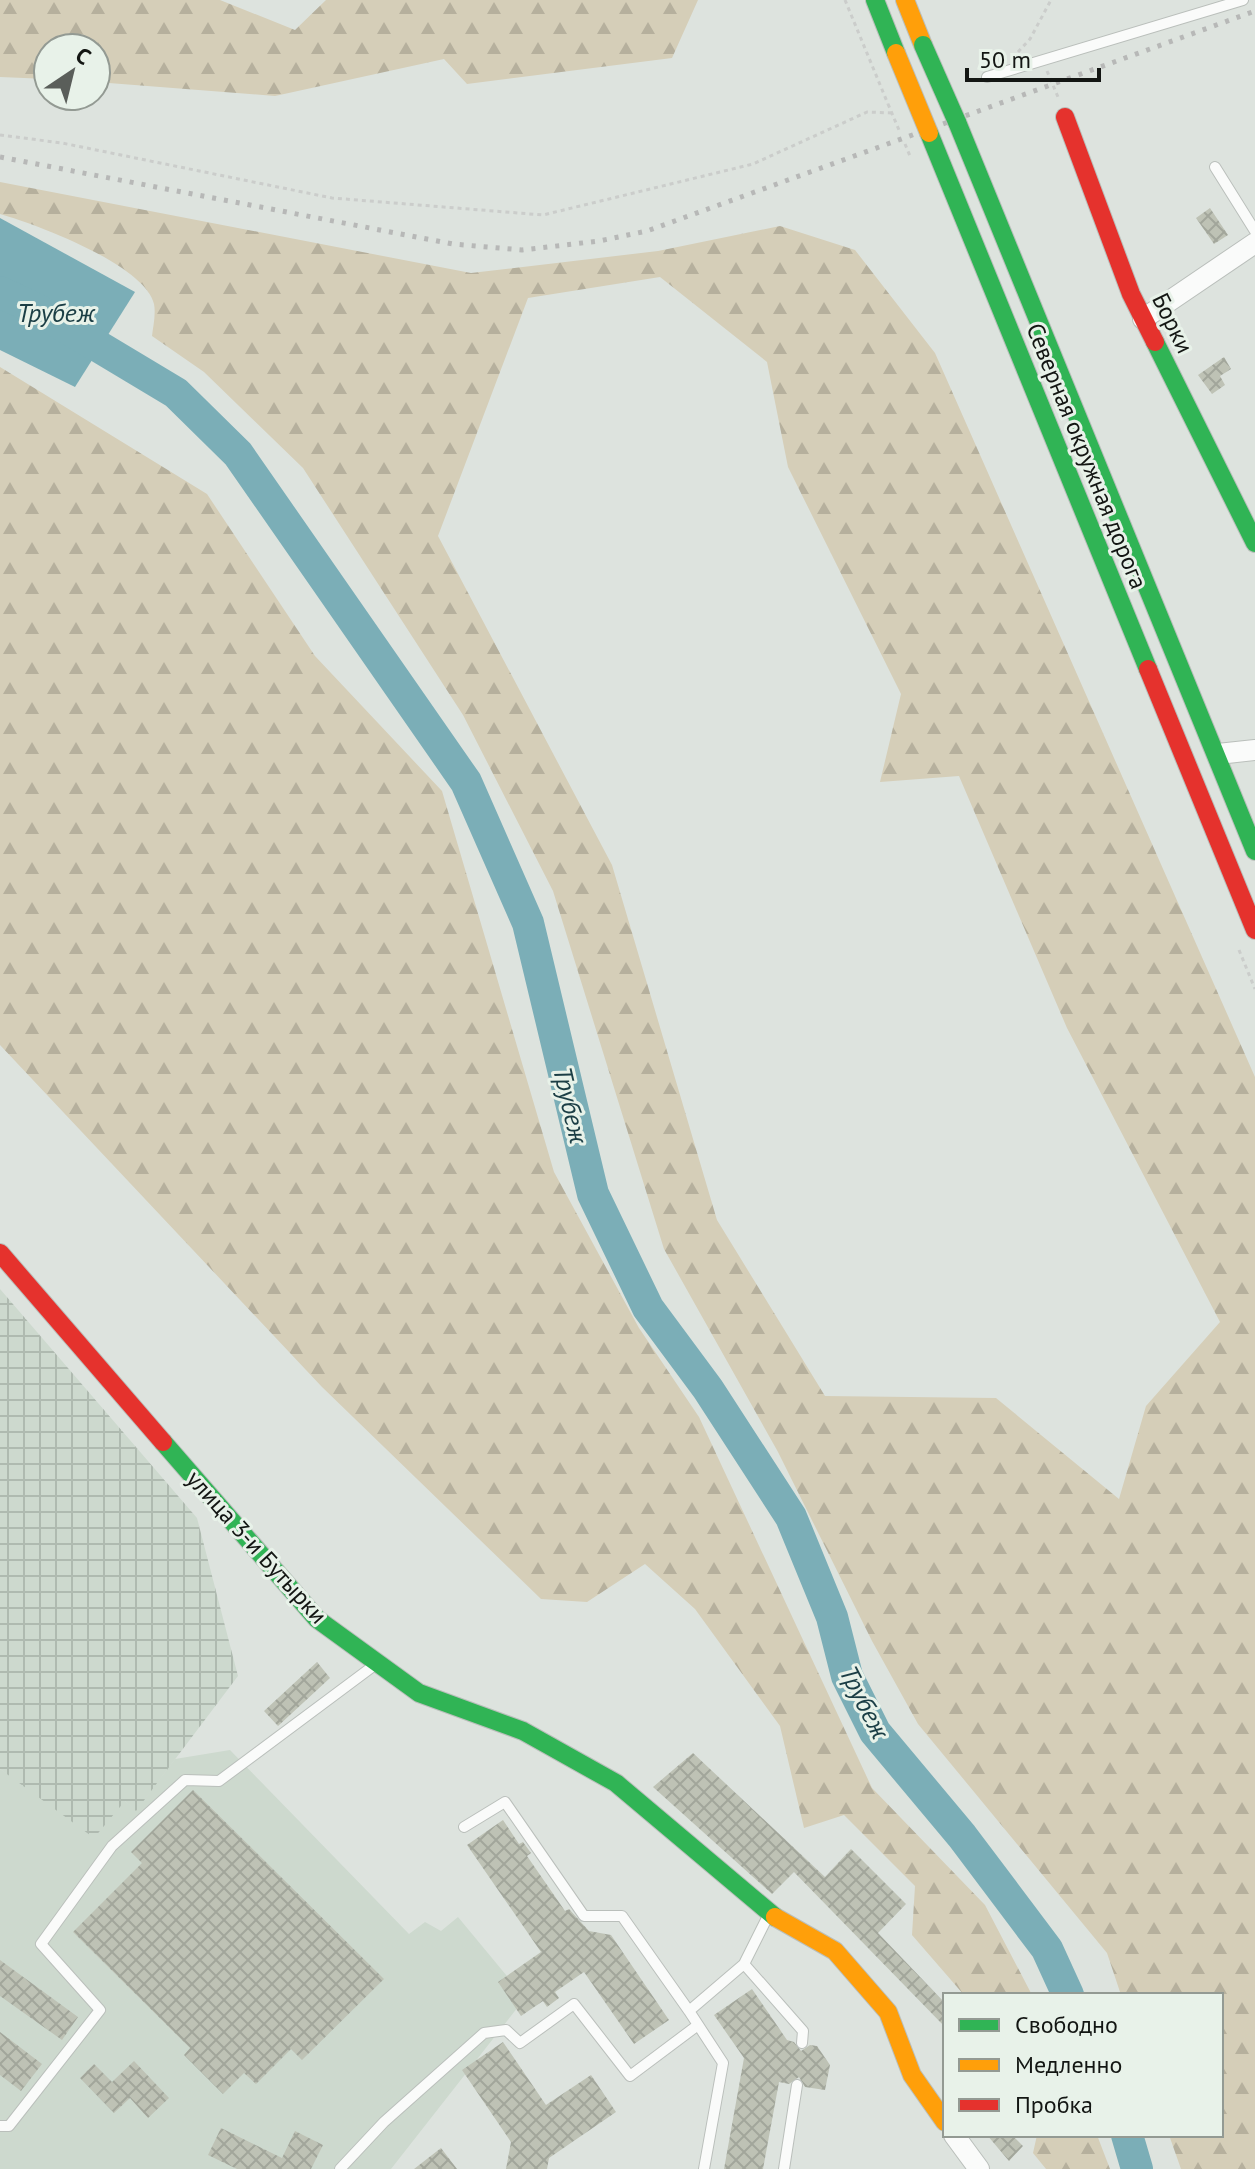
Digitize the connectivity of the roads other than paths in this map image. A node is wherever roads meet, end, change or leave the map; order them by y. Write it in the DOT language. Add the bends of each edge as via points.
graph roads {
  1 [pos="875,0"];
  2 [pos="905,0"];
  3 [pos="1194,0"];
  4 [pos="1243,0"];
  5 [pos="1206,11"];
  6 [pos="987,77"];
  7 [pos="1065,117"];
  8 [pos="1215,167"];
  9 [pos="1255,231"];
  10 [pos="1255,243"];
  11 [pos="1143,319"];
  12 [pos="1255,543"];
  13 [pos="1255,750"];
  14 [pos="1218,754"];
  15 [pos="1255,851"];
  16 [pos="1255,930"];
  17 [pos="0,1253"];
  18 [pos="377,1663"];
  19 [pos="464,1827"];
  20 [pos="769,1914"];
  21 [pos="744,1964"];
  22 [pos="689,2011"];
  23 [pos="698,2025"];
  24 [pos="802,2043"];
  25 [pos="797,2085"];
  26 [pos="943,2119"];
  27 [pos="0,2126"];
  28 [pos="955,2137"];
  29 [pos="340,2169"];
  30 [pos="704,2169"];
  31 [pos="784,2169"];
  32 [pos="979,2169"];
  1 -- 16 [label="main road, Северная окружная дорога, bridge"];
  2 -- 14 [label="main road, Северная окружная дорога, bridge"];
  3 -- 5 [label="lane"];
  4 -- 5 [label="lane"];
  5 -- 6 [label="lane"];
  7 -- 11 [label="main road, Борки"];
  8 -- 9 [label="lane"];
  10 -- 11 [label="street"];
  11 -- 12 [label="main road, Борки"];
  13 -- 14 [label="street"];
  14 -- 15 [label="main road, Северная окружная дорога"];
  17 -- 18 [label="main road, улица 3-и Бутырки" via="317,1619"];
  18 -- 20 [label="main road, улица 3-и Бутырки" via="419,1693 523,1731 616,1783"];
  18 -- 27 [label="lane" via="219,1781 185,1780 112,1846 41,1944 100,2010 9,2126"];
  19 -- 22 [label="lane" via="505,1802 584,1916 622,1916"];
  20 -- 21 [label="lane"];
  20 -- 26 [label="main road, улица 3-и Бутырки" via="835,1951 888,2012 912,2075"];
  21 -- 22 [label="lane"];
  21 -- 24 [label="lane" via="803,2031"];
  22 -- 23 [label="lane"];
  23 -- 29 [label="lane" via="630,2076 574,2004 520,2043 506,2030 484,2033"];
  23 -- 30 [label="lane" via="723,2063"];
  25 -- 31 [label="lane"];
  28 -- 32 [label="street"];
}
